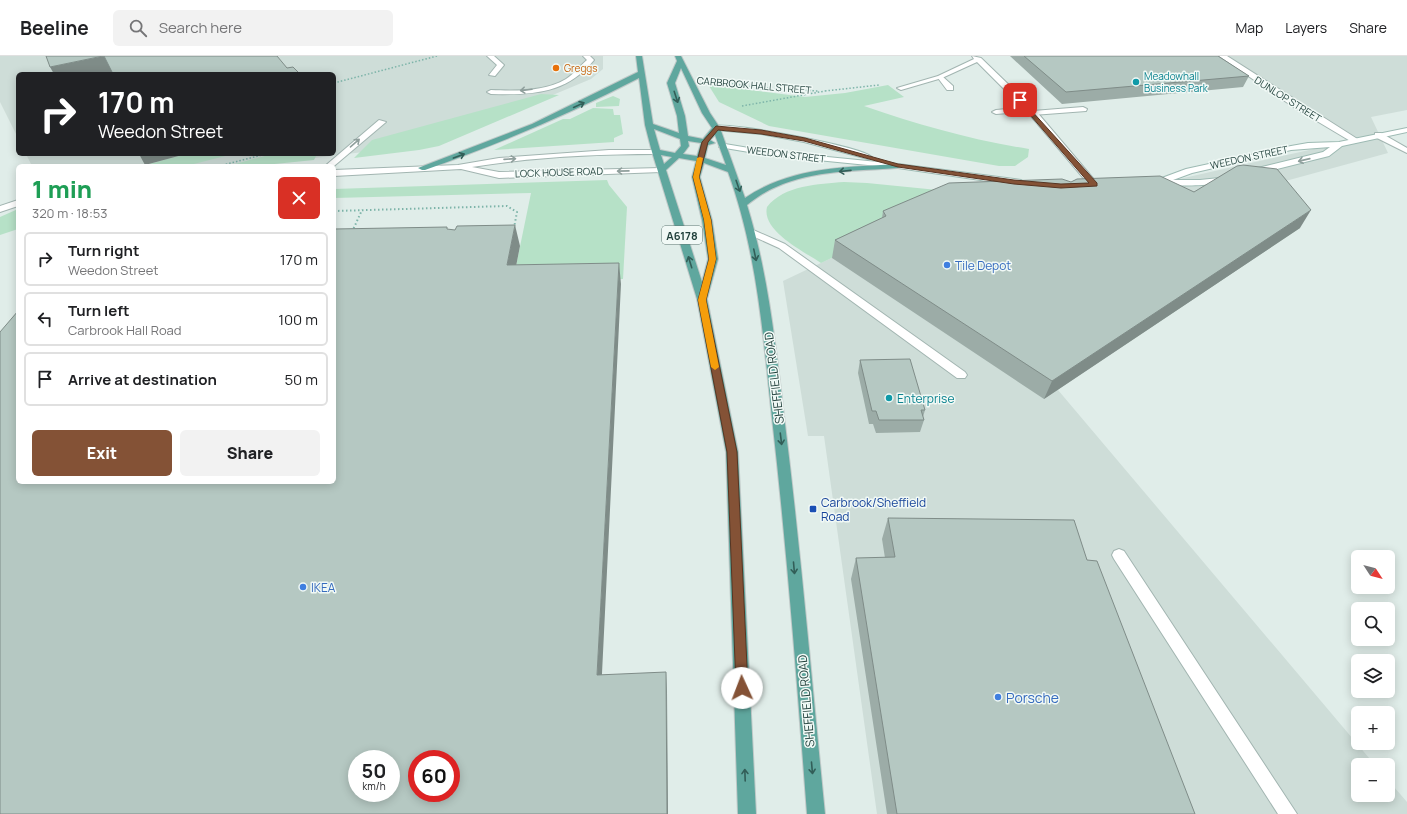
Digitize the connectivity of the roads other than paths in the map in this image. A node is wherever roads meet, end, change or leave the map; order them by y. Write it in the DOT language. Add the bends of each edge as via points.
graph roads {
  1 [pos="490,56"];
  2 [pos="586,56"];
  3 [pos="639,56"];
  4 [pos="1222,56"];
  5 [pos="1227,56"];
  6 [pos="679,58"];
  7 [pos="977,58"];
  8 [pos="642,73"];
  9 [pos="494,75"];
  10 [pos="940,77"];
  11 [pos="901,88"];
  12 [pos="950,88"];
  13 [pos="491,92"];
  14 [pos="1083,109"];
  15 [pos="1031,111"];
  16 [pos="996,112"];
  17 [pos="382,122"];
  18 [pos="649,125"];
  19 [pos="716,128"];
  20 [pos="1407,130"];
  21 [pos="1378,135"];
  22 [pos="685,138"];
  23 [pos="1355,140"];
  24 [pos="705,142"];
  25 [pos="1338,144"];
  26 [pos="722,145"];
  27 [pos="1407,151"];
  28 [pos="656,152"];
  29 [pos="679,155"];
  30 [pos="700,159"];
  31 [pos="331,164"];
  32 [pos="898,166"];
  33 [pos="458,167"];
  34 [pos="422,168"];
  35 [pos="662,170"];
  36 [pos="732,170"];
  37 [pos="336,173"];
  38 [pos="1162,181"];
  39 [pos="1147,182"];
  40 [pos="1030,184"];
  41 [pos="1081,185"];
  42 [pos="744,203"];
  43 [pos="16,204"];
  44 [pos="0,209"];
  45 [pos="751,232"];
  46 [pos="702,300"];
  47 [pos="961,375"];
  48 [pos="1119,555"];
  49 [pos="747,814"];
  50 [pos="816,814"];
  51 [pos="1288,814"];
  1 -- 9 [label="street" via="501,65"];
  2 -- 13 [label="street, one-way" via="591,60 566,82 547,88 508,93"];
  3 -- 8 [label="main road, A6178"];
  4 -- 5 [label="street"];
  4 -- 23 [label="street, DUNLOP STREET"];
  6 -- 19 [label="main road, SHEFFIELD ROAD"];
  6 -- 22 [label="main road, one-way" via="671,83"];
  7 -- 10 [label="street"];
  7 -- 15 [label="street"];
  8 -- 18 [label="main road, A6178"];
  34 -- 8 [label="main road, one-way" via="542,122 612,90"];
  10 -- 11 [label="street"];
  10 -- 12 [label="street"];
  14 -- 15 [label="street"];
  15 -- 16 [label="street"];
  15 -- 41 [label="street" via="1098,185"];
  31 -- 17 [label="street, one-way"];
  18 -- 22 [label="main road"];
  18 -- 28 [label="main road, A6178"];
  19 -- 24 [label="main road"];
  19 -- 26 [label="main road, SHEFFIELD ROAD"];
  19 -- 32 [label="street, WEEDON STREET" via="761,132 805,140"];
  20 -- 21 [label="street, WEEDON STREET"];
  21 -- 23 [label="street, WEEDON STREET"];
  21 -- 27 [label="street"];
  22 -- 24 [label="main road"];
  22 -- 29 [label="main road" via="685,146"];
  23 -- 25 [label="street, WEEDON STREET"];
  24 -- 26 [label="main road"];
  24 -- 30 [label="main road"];
  25 -- 38 [label="street, WEEDON STREET" via="1297,147 1189,171"];
  25 -- 38 [label="street, WEEDON STREET, one-way" via="1326,154 1217,182"];
  26 -- 32 [label="street, WEEDON STREET" via="767,153"];
  26 -- 36 [label="main road, SHEFFIELD ROAD"];
  28 -- 29 [label="main road"];
  33 -- 28 [label="street, LOCK HOUSE ROAD, one-way" via="499,160 609,152"];
  28 -- 35 [label="main road, A6178"];
  29 -- 30 [label="main road"];
  29 -- 35 [label="main road"];
  30 -- 36 [label="main road"];
  30 -- 46 [label="main road" via="696,177 707,220 713,259"];
  32 -- 40 [label="street, WEEDON STREET"];
  32 -- 42 [label="main road, one-way" via="832,172 778,183"];
  33 -- 34 [label="street, LOCK HOUSE ROAD"];
  35 -- 33 [label="street, LOCK HOUSE ROAD, one-way" via="499,175"];
  34 -- 37 [label="street, LOCK HOUSE ROAD"];
  46 -- 35 [label="main road, A6178, one-way"];
  36 -- 42 [label="main road, SHEFFIELD ROAD, one-way"];
  38 -- 39 [label="street, WEEDON STREET"];
  42 -- 45 [label="main road, SHEFFIELD ROAD"];
  43 -- 44 [label="street"];
  45 -- 47 [label="street" via="782,246"];
  45 -- 50 [label="main road, SHEFFIELD ROAD, one-way" via="764,296 789,509"];
  49 -- 46 [label="main road, A6178, one-way" via="732,452"];
  48 -- 51 [label="street"];
}
